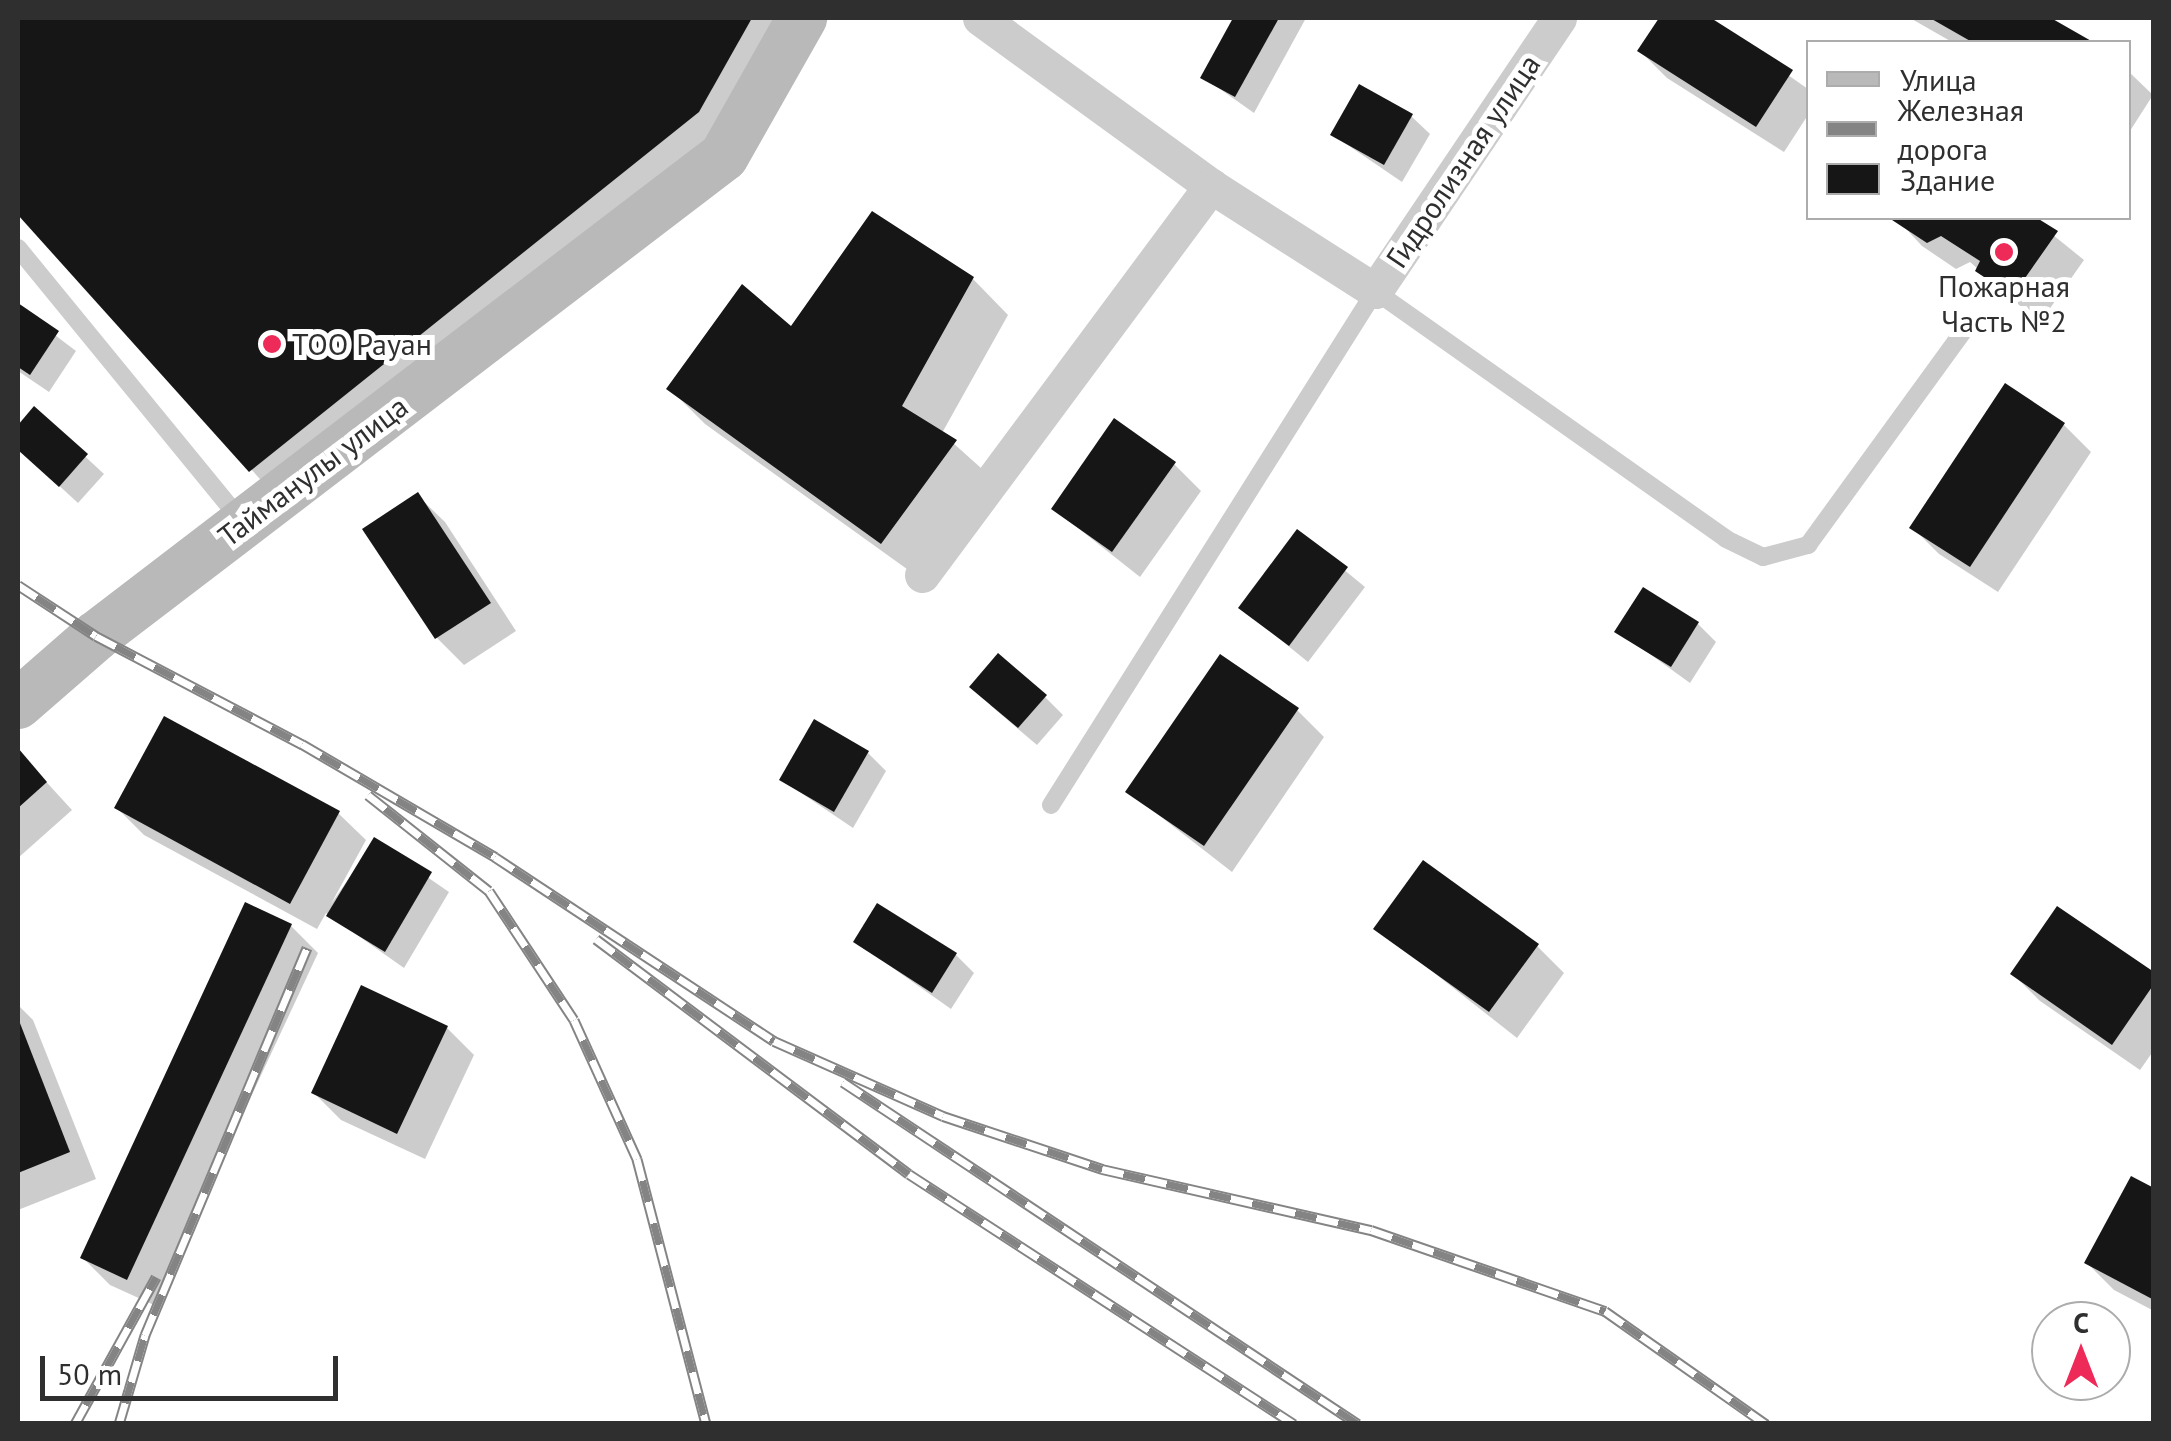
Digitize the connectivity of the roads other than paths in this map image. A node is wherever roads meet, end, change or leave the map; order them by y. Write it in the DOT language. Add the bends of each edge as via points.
graph roads {
  1 [pos="802,18"];
  2 [pos="980,18"];
  3 [pos="1559,18"];
  4 [pos="1210,186"];
  5 [pos="18,248"];
  6 [pos="1375,291"];
  7 [pos="1962,332"];
  8 [pos="244,524"];
  9 [pos="922,575"];
  10 [pos="18,704"];
  11 [pos="1050,806"];
  1 -- 8 [label="street, Тайманулы улица" via="724,156"];
  2 -- 4 [label="street, Гидролизная улица"];
  3 -- 6 [label="street, Гидролизная улица"];
  4 -- 6 [label="street, Гидролизная улица"];
  4 -- 9 [label="street"];
  5 -- 8 [label="lane"];
  6 -- 7 [label="lane" via="1726,539 1763,557 1808,545"];
  6 -- 11 [label="lane"];
  8 -- 10 [label="street, Тайманулы улица"];
}
